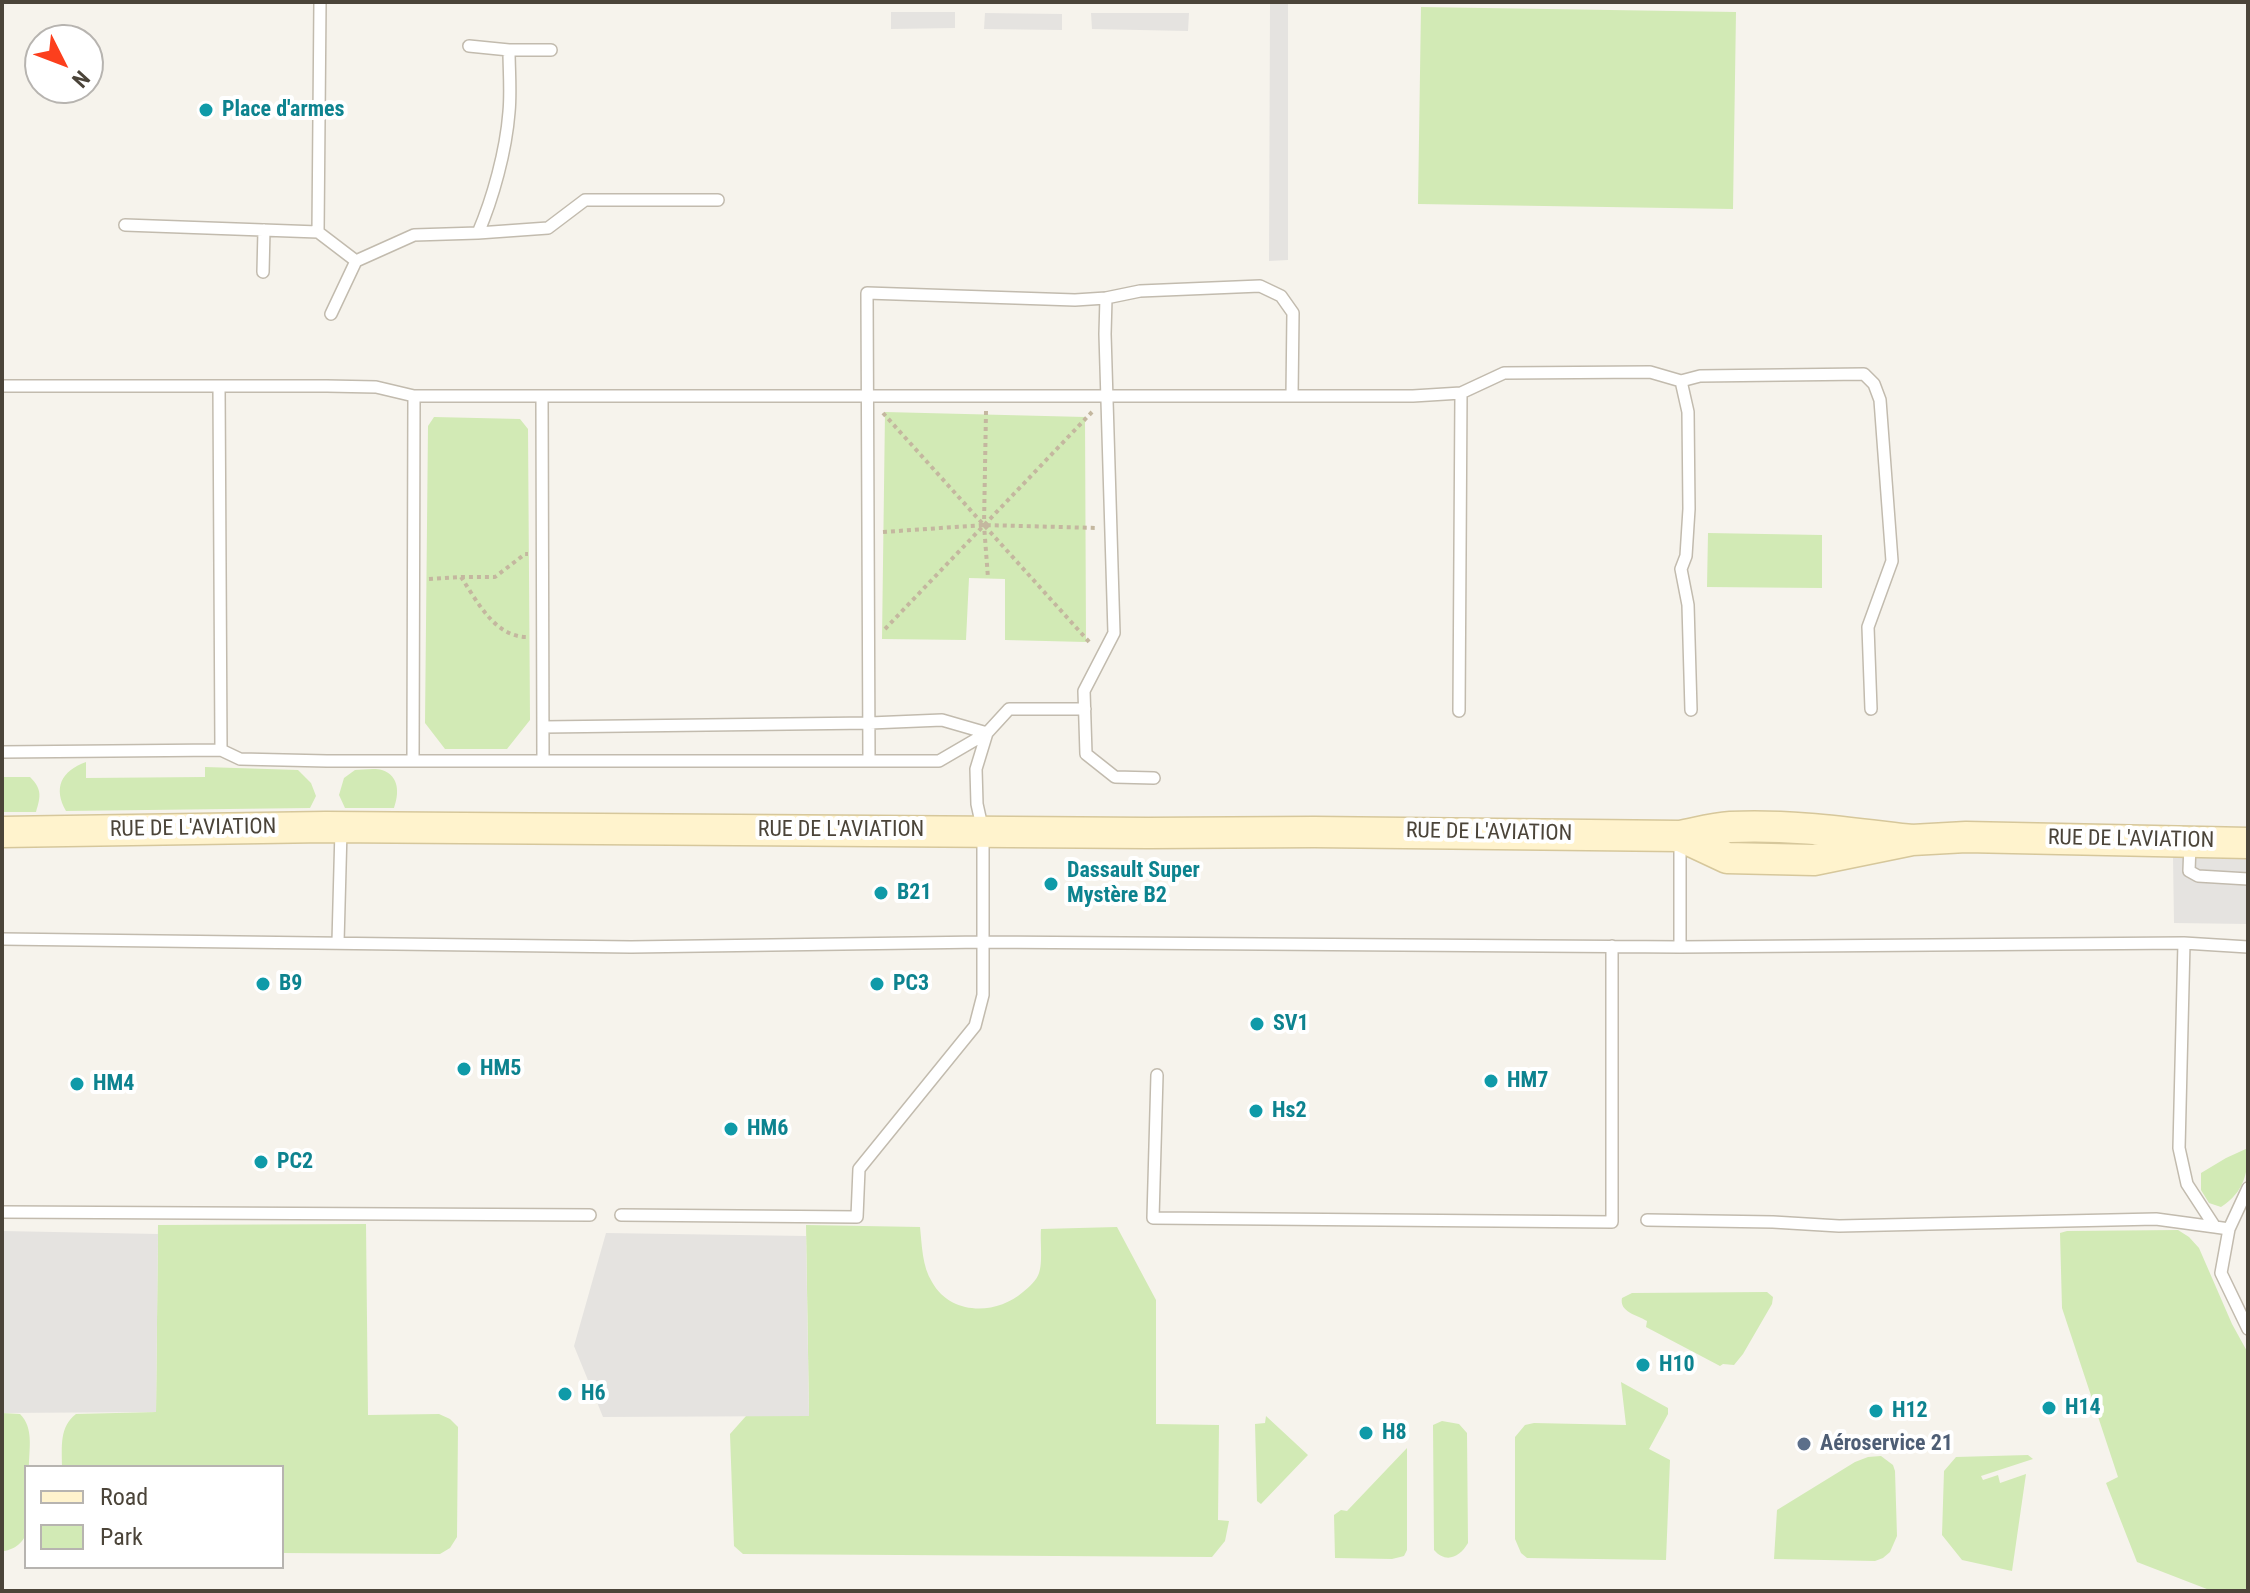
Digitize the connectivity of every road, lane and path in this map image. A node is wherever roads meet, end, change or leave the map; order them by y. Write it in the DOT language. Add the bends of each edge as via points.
graph roads {
  1 [pos="320,2"];
  2 [pos="469,46"];
  3 [pos="509,50"];
  4 [pos="551,50"];
  5 [pos="718,200"];
  6 [pos="125,225"];
  7 [pos="264,230"];
  8 [pos="318,232"];
  9 [pos="478,233"];
  10 [pos="356,261"];
  11 [pos="263,272"];
  12 [pos="1106,298"];
  13 [pos="331,314"];
  14 [pos="1681,381"];
  15 [pos="2,386"];
  16 [pos="219,386"];
  17 [pos="1461,393"];
  18 [pos="414,396"];
  19 [pos="542,396"];
  20 [pos="868,396"];
  21 [pos="986,396"];
  22 [pos="1107,396"];
  23 [pos="1292,396"];
  24 [pos="984,525"];
  25 [pos="1111,528"];
  26 [pos="869,533"];
  27 [pos="543,555"];
  28 [pos="461,577"];
  29 [pos="988,578"];
  30 [pos="414,581"];
  31 [pos="543,638"];
  32 [pos="870,645"];
  33 [pos="1102,657"];
  34 [pos="1085,709"];
  35 [pos="1871,709"];
  36 [pos="1691,710"];
  37 [pos="1459,711"];
  38 [pos="870,723"];
  39 [pos="544,727"];
  40 [pos="987,733"];
  41 [pos="221,750"];
  42 [pos="2,752"];
  43 [pos="413,761"];
  44 [pos="543,761"];
  45 [pos="869,761"];
  46 [pos="1154,778"];
  47 [pos="341,828"];
  48 [pos="983,831"];
  49 [pos="2,832"];
  50 [pos="1680,836"];
  51 [pos="2190,840"];
  52 [pos="2248,843"];
  53 [pos="2248,879"];
  54 [pos="2,939"];
  55 [pos="338,942"];
  56 [pos="983,942"];
  57 [pos="2184,943"];
  58 [pos="1612,946"];
  59 [pos="1680,947"];
  60 [pos="2248,947"];
  61 [pos="1157,1075"];
  62 [pos="2248,1188"];
  63 [pos="2,1212"];
  64 [pos="590,1215"];
  65 [pos="621,1215"];
  66 [pos="1647,1220"];
  67 [pos="2215,1227"];
  68 [pos="2229,1229"];
  69 [pos="2248,1329"];
  1 -- 8 [label="lane"];
  2 -- 3 [label="lane"];
  3 -- 4 [label="lane"];
  3 -- 9 [label="lane" via="509,112"];
  5 -- 9 [label="lane" via="585,200 548,228"];
  6 -- 7 [label="lane"];
  7 -- 8 [label="lane"];
  7 -- 11 [label="lane"];
  8 -- 10 [label="lane"];
  9 -- 10 [label="lane" via="414,235"];
  10 -- 13 [label="lane"];
  12 -- 20 [label="lane" via="867,293"];
  12 -- 22 [label="lane"];
  12 -- 23 [label="lane" via="1140,291 1260,286 1281,296 1293,313"];
  14 -- 17 [label="lane" via="1650,372 1504,373"];
  14 -- 35 [label="lane" via="1700,376 1864,374 1874,384 1880,400 1892,561 1868,627"];
  14 -- 36 [label="lane" via="1688,412 1689,509 1681,569 1688,605"];
  15 -- 16 [label="lane"];
  16 -- 18 [label="lane" via="376,387"];
  16 -- 41 [label="lane"];
  17 -- 23 [label="lane"];
  17 -- 37 [label="lane"];
  18 -- 19 [label="lane"];
  18 -- 30 [label="lane"];
  19 -- 20 [label="lane"];
  19 -- 27 [label="lane"];
  20 -- 21 [label="lane"];
  20 -- 24 [label="path"];
  20 -- 26 [label="lane"];
  21 -- 22 [label="lane"];
  21 -- 24 [label="path"];
  22 -- 23 [label="lane"];
  22 -- 24 [label="path"];
  22 -- 25 [label="lane"];
  24 -- 25 [label="path"];
  24 -- 26 [label="path"];
  24 -- 29 [label="path"];
  24 -- 32 [label="path"];
  24 -- 33 [label="path"];
  25 -- 33 [label="lane" via="1114,633"];
  26 -- 32 [label="lane"];
  27 -- 28 [label="path" via="525,554 495,577"];
  27 -- 31 [label="lane"];
  28 -- 30 [label="path"];
  28 -- 31 [label="path" via="489,619 505,631"];
  30 -- 43 [label="lane"];
  31 -- 39 [label="lane"];
  32 -- 38 [label="lane"];
  33 -- 34 [label="lane" via="1084,691"];
  34 -- 40 [label="lane" via="1009,709"];
  34 -- 46 [label="lane" via="1086,754 1115,777"];
  38 -- 39 [label="lane"];
  38 -- 40 [label="lane" via="942,720"];
  38 -- 45 [label="lane"];
  39 -- 44 [label="lane"];
  40 -- 45 [label="lane" via="939,761"];
  40 -- 48 [label="lane" via="976,769"];
  41 -- 42 [label="lane"];
  41 -- 43 [label="lane" via="240,759"];
  43 -- 44 [label="lane"];
  44 -- 45 [label="lane"];
  47 -- 48 [label="street, RUE DE L'AVIATION"];
  47 -- 49 [label="street, RUE DE L'AVIATION"];
  47 -- 55 [label="lane"];
  48 -- 50 [label="street, RUE DE L'AVIATION"];
  48 -- 56 [label="lane"];
  50 -- 51 [label="street, RUE DE L'AVIATION" via="1753,827 1912,840"];
  50 -- 59 [label="lane"];
  51 -- 52 [label="street, RUE DE L'AVIATION"];
  51 -- 53 [label="lane" via="2189,871"];
  54 -- 55 [label="lane"];
  55 -- 56 [label="lane" via="631,947"];
  56 -- 58 [label="lane"];
  56 -- 65 [label="lane" via="983,995 975,1026 859,1169 857,1217"];
  57 -- 59 [label="lane"];
  57 -- 60 [label="lane"];
  57 -- 67 [label="lane" via="2179,1148 2187,1184"];
  58 -- 59 [label="lane"];
  58 -- 61 [label="lane" via="1612,1222 1153,1218"];
  62 -- 68 [label="lane"];
  63 -- 64 [label="lane"];
  66 -- 67 [label="lane" via="1839,1226 2156,1219"];
  67 -- 68 [label="lane"];
  68 -- 69 [label="lane" via="2221,1273"];
}
